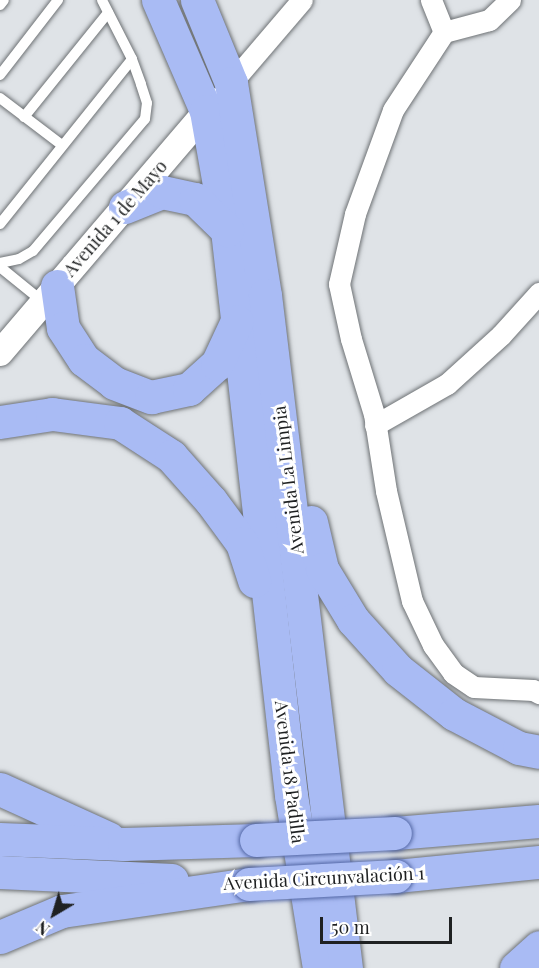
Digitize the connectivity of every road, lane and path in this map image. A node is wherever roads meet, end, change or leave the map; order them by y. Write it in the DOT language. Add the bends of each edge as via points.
graph roads {
  1 [pos="4,0"];
  2 [pos="58,0"];
  3 [pos="102,0"];
  4 [pos="158,0"];
  5 [pos="197,0"];
  6 [pos="302,0"];
  7 [pos="431,0"];
  8 [pos="510,0"];
  9 [pos="0,5"];
  10 [pos="108,13"];
  11 [pos="444,32"];
  12 [pos="132,59"];
  13 [pos="0,75"];
  14 [pos="231,83"];
  15 [pos="0,98"];
  16 [pos="206,111"];
  17 [pos="24,117"];
  18 [pos="62,145"];
  19 [pos="125,207"];
  20 [pos="0,224"];
  21 [pos="227,230"];
  22 [pos="0,265"];
  23 [pos="539,293"];
  24 [pos="50,294"];
  25 [pos="237,321"];
  26 [pos="0,353"];
  27 [pos="277,385"];
  28 [pos="0,422"];
  29 [pos="375,425"];
  30 [pos="274,647"];
  31 [pos="537,689"];
  32 [pos="539,752"];
  33 [pos="0,789"];
  34 [pos="539,821"];
  35 [pos="0,839"];
  36 [pos="124,844"];
  37 [pos="539,862"];
  38 [pos="0,872"];
  39 [pos="249,884"];
  40 [pos="0,937"];
  41 [pos="539,947"];
  42 [pos="319,968"];
  43 [pos="346,968"];
  44 [pos="516,968"];
  1 -- 9 [label="lane"];
  2 -- 13 [label="lane"];
  3 -- 10 [label="lane"];
  4 -- 16 [label="main road, Avenida La Limpia"];
  5 -- 14 [label="main road, Avenida La Limpia"];
  6 -- 14 [label="street"];
  7 -- 11 [label="street"];
  8 -- 11 [label="street" via="489,20"];
  10 -- 12 [label="lane"];
  10 -- 17 [label="lane"];
  11 -- 29 [label="street" via="393,111 355,214 339,284"];
  12 -- 18 [label="lane"];
  12 -- 22 [label="lane" via="147,103 145,119 33,250"];
  14 -- 16 [label="street, Avenida 1 de Mayo"];
  14 -- 27 [label="main road, Avenida La Limpia"];
  15 -- 17 [label="lane"];
  16 -- 19 [label="street, Avenida 1 de Mayo"];
  16 -- 21 [label="main road, Avenida La Limpia"];
  17 -- 18 [label="lane"];
  18 -- 20 [label="lane"];
  19 -- 21 [label="main road" via="162,192 195,199"];
  19 -- 24 [label="street, Avenida 1 de Mayo"];
  21 -- 25 [label="main road, Avenida La Limpia"];
  22 -- 24 [label="lane"];
  23 -- 29 [label="street" via="501,335 447,384"];
  24 -- 25 [label="main road" via="63,328 84,360 114,383 151,397 189,389 217,364"];
  24 -- 26 [label="street, Avenida 1 de Mayo"];
  25 -- 30 [label="main road, Avenida La Limpia"];
  27 -- 32 [label="main road" via="322,569 353,620 398,670 454,714 519,748"];
  27 -- 43 [label="main road, Avenida La Limpia"];
  28 -- 30 [label="main road" via="52,414 120,423 171,456 212,501 242,543"];
  29 -- 31 [label="street" via="412,601 433,645 453,673 474,687"];
  30 -- 42 [label="main road, Avenida 18 Padilla" via="291,795"];
  33 -- 36 [label="main road"];
  34 -- 36 [label="main road, bridge" via="256,840"];
  35 -- 36 [label="main road"];
  37 -- 39 [label="main road, Avenida Circunvalación 1, bridge" via="396,876"];
  38 -- 39 [label="main road, Avenida Circunvalación 1"];
  39 -- 40 [label="main road" via="62,911"];
  41 -- 44 [label="main road"];
}
